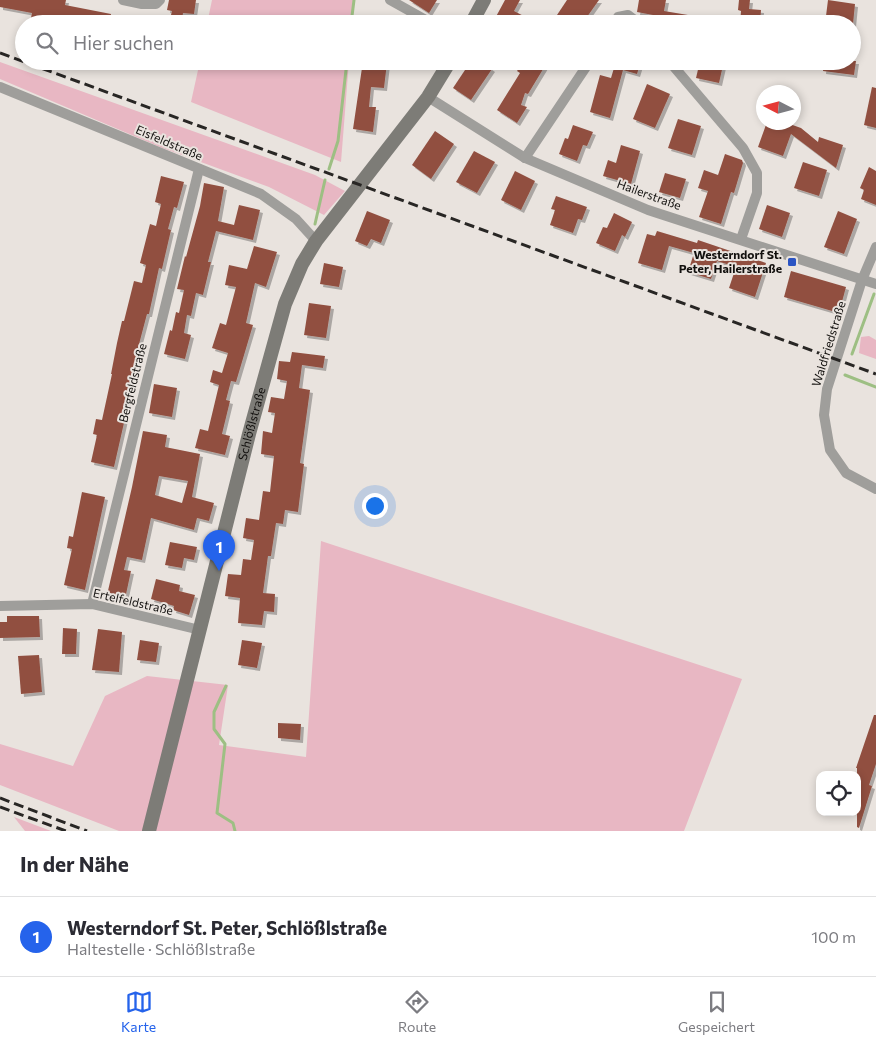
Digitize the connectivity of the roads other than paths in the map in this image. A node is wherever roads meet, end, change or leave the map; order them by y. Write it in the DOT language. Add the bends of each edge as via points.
graph roads {
  1 [pos="123,0"];
  2 [pos="160,0"];
  3 [pos="390,0"];
  4 [pos="484,0"];
  5 [pos="417,15"];
  6 [pos="476,15"];
  7 [pos="444,70"];
  8 [pos="584,70"];
  9 [pos="677,70"];
  10 [pos="0,87"];
  11 [pos="428,97"];
  12 [pos="525,158"];
  13 [pos="199,169"];
  14 [pos="741,239"];
  15 [pos="316,241"];
  16 [pos="876,247"];
  17 [pos="862,280"];
  18 [pos="876,284"];
  19 [pos="876,489"];
  20 [pos="92,604"];
  21 [pos="0,606"];
  22 [pos="200,630"];
  23 [pos="149,831"];
  1 -- 2 [label="street" via="156,4"];
  3 -- 5 [label="street"];
  4 -- 6 [label="street"];
  7 -- 11 [label="street, Schlößlstraße"];
  8 -- 12 [label="street"];
  9 -- 14 [label="street" via="743,148 757,173 757,193"];
  10 -- 13 [label="street, Eisfeldstraße"];
  11 -- 12 [label="street, Hailerstraße"];
  11 -- 15 [label="street, Schlößlstraße"];
  12 -- 14 [label="street, Hailerstraße" via="648,210"];
  13 -- 15 [label="street, Eisfeldstraße" via="261,194 296,219"];
  13 -- 20 [label="street, Bergfeldstraße"];
  14 -- 17 [label="street, Hailerstraße"];
  15 -- 22 [label="street, Schlößlstraße" via="285,304"];
  16 -- 17 [label="street, Waldfriedstraße"];
  17 -- 18 [label="street, Hailerstraße"];
  17 -- 19 [label="street, Waldfriedstraße" via="828,388 824,415 830,450 846,473"];
  20 -- 21 [label="street, Ertelfeldstraße"];
  20 -- 22 [label="street, Ertelfeldstraße"];
  22 -- 23 [label="street, Schlößlstraße"];
}
